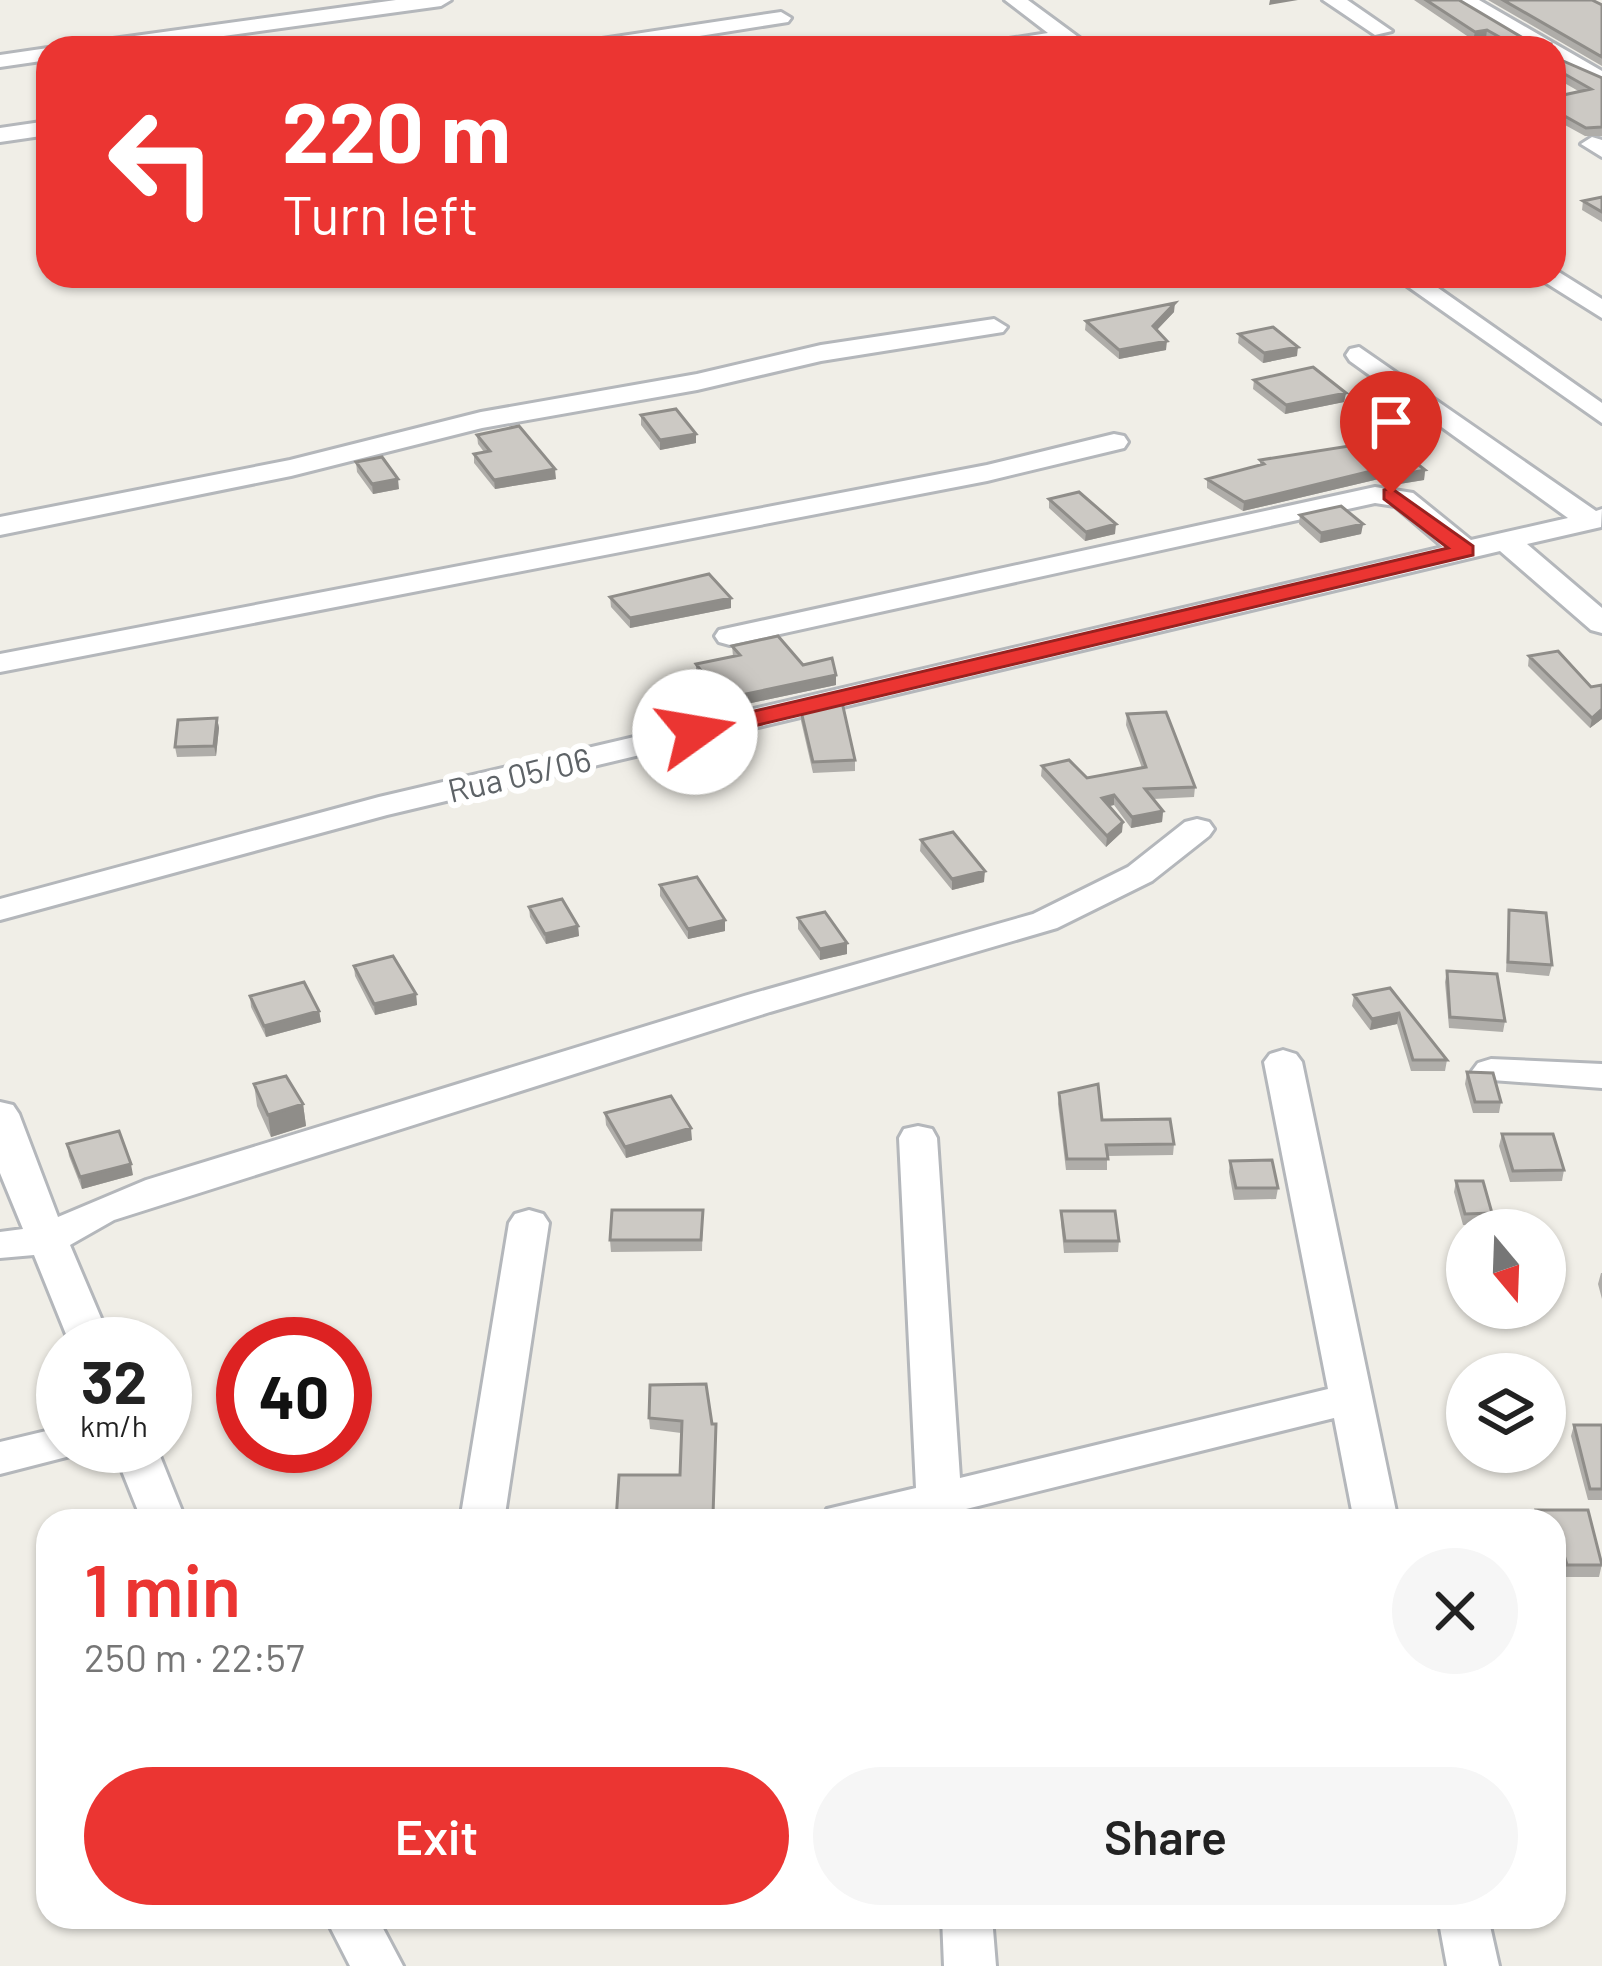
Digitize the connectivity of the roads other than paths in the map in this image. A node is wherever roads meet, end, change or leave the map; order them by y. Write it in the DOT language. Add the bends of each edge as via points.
graph roads {
  1 [pos="441,0"];
  2 [pos="1015,0"];
  3 [pos="1334,0"];
  4 [pos="1464,0"];
  5 [pos="781,18"];
  6 [pos="1382,31"];
  7 [pos="178,36"];
  8 [pos="662,36"];
  9 [pos="1066,36"];
  10 [pos="1527,36"];
  11 [pos="36,56"];
  12 [pos="1566,59"];
  13 [pos="0,61"];
  14 [pos="1602,80"];
  15 [pos="36,130"];
  16 [pos="0,135"];
  17 [pos="1566,286"];
  18 [pos="1423,288"];
  19 [pos="1602,310"];
  20 [pos="994,327"];
  21 [pos="1359,355"];
  22 [pos="1595,404"];
  23 [pos="1114,442"];
  24 [pos="1597,520"];
  25 [pos="0,526"];
  26 [pos="1506,541"];
  27 [pos="1465,550"];
  28 [pos="1602,624"];
  29 [pos="730,636"];
  30 [pos="0,663"];
  31 [pos="1197,829"];
  32 [pos="0,910"];
  33 [pos="1283,1062"];
  34 [pos="1491,1071"];
  35 [pos="1602,1076"];
  36 [pos="0,1114"];
  37 [pos="917,1138"];
  38 [pos="529,1223"];
  39 [pos="47,1240"];
  40 [pos="0,1245"];
  41 [pos="80,1317"];
  42 [pos="1350,1399"];
  43 [pos="36,1449"];
  44 [pos="0,1458"];
  45 [pos="145,1473"];
  46 [pos="159,1509"];
  47 [pos="484,1509"];
  48 [pos="939,1509"];
  49 [pos="1373,1509"];
  50 [pos="357,1929"];
  51 [pos="968,1929"];
  52 [pos="1465,1929"];
  53 [pos="377,1966"];
  54 [pos="970,1966"];
  55 [pos="1473,1966"];
  1 -- 7 [label="street"];
  2 -- 9 [label="street"];
  3 -- 6 [label="street"];
  4 -- 10 [label="street"];
  5 -- 8 [label="street"];
  11 -- 13 [label="street"];
  12 -- 14 [label="street"];
  15 -- 16 [label="street"];
  17 -- 19 [label="street"];
  18 -- 22 [label="street"];
  20 -- 25 [label="street" via="481,420"];
  21 -- 24 [label="street"];
  23 -- 30 [label="street"];
  24 -- 26 [label="street, Rua 05/06"];
  26 -- 27 [label="street, Rua 05/06"];
  26 -- 28 [label="street"];
  27 -- 29 [label="street" via="1403,499 1375,495"];
  27 -- 32 [label="street, Rua 05/06" via="402,802"];
  31 -- 39 [label="street" via="1140,874 1045,921 160,1190"];
  33 -- 42 [label="street"];
  34 -- 35 [label="street"];
  36 -- 39 [label="street"];
  37 -- 48 [label="street"];
  38 -- 47 [label="street"];
  39 -- 40 [label="street"];
  39 -- 41 [label="street"];
  42 -- 48 [label="street"];
  42 -- 49 [label="street"];
  43 -- 44 [label="street"];
  45 -- 46 [label="street"];
  50 -- 53 [label="street"];
  51 -- 54 [label="street"];
  52 -- 55 [label="street"];
}
